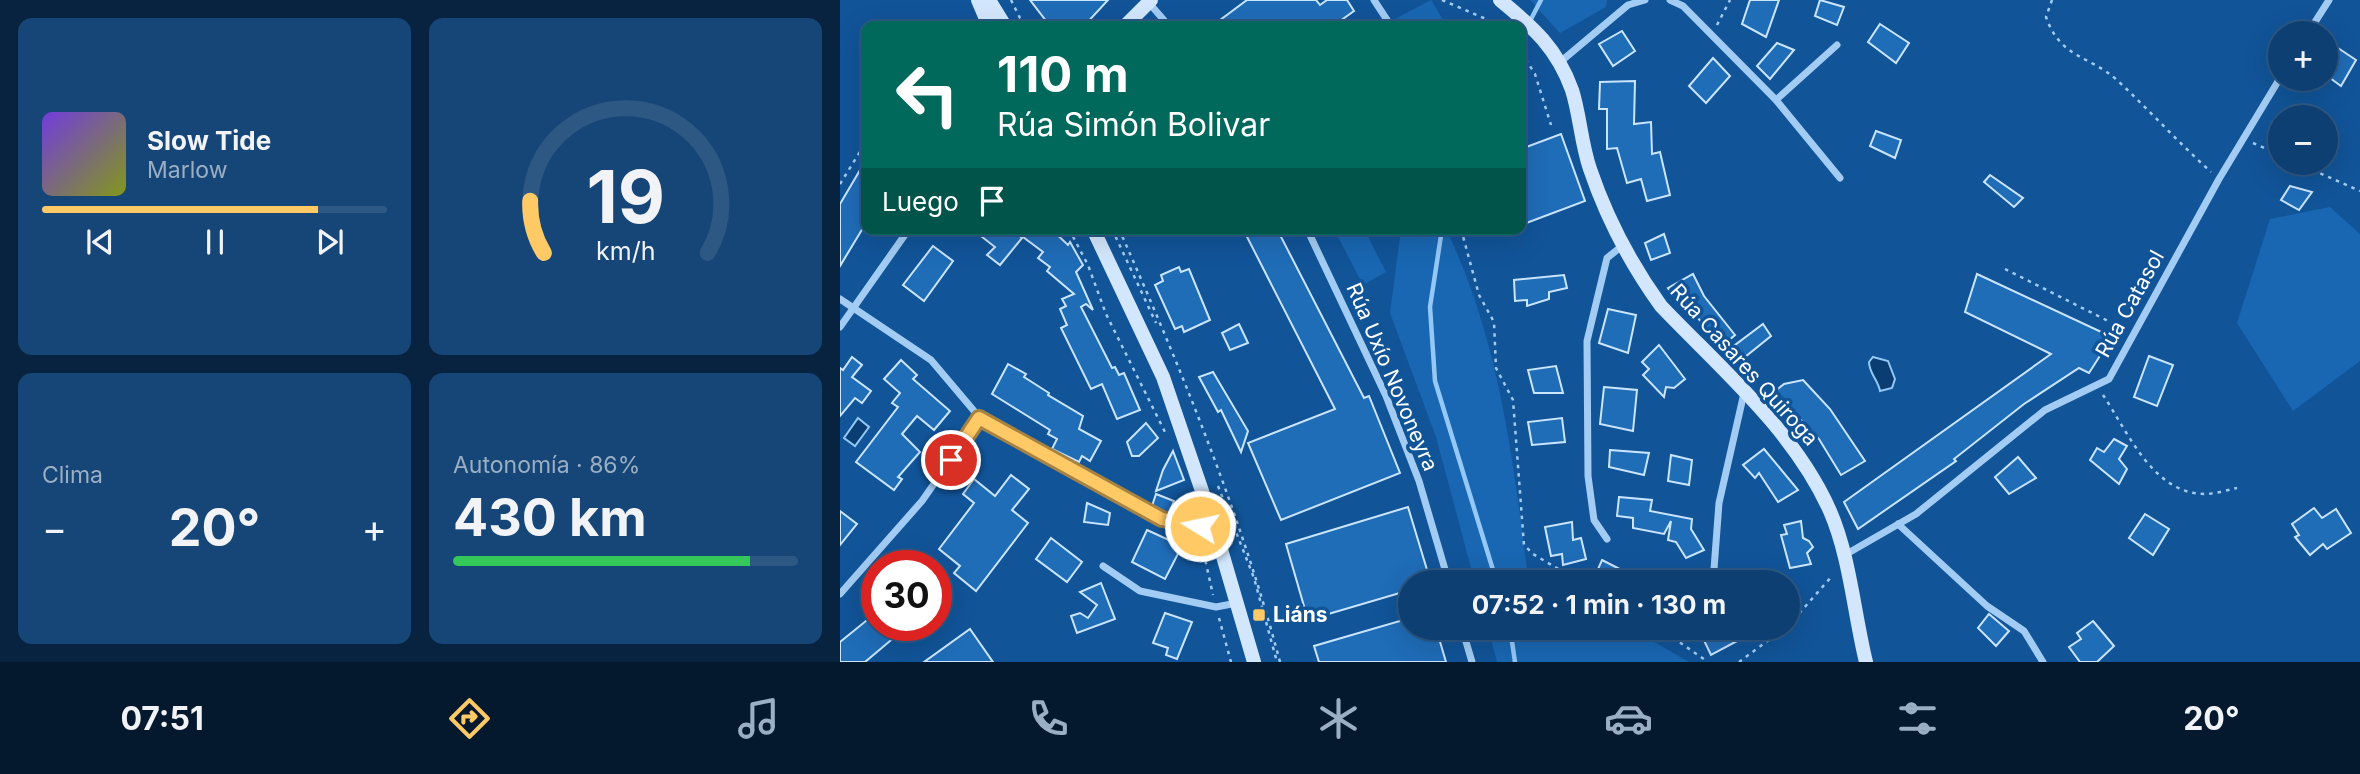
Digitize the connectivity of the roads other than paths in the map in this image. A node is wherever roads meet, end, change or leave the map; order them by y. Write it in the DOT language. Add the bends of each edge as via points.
graph roads {
  1 [pos="978,0"];
  2 [pos="989,0"];
  3 [pos="1374,0"];
  4 [pos="1500,0"];
  5 [pos="1645,0"];
  6 [pos="1670,0"];
  7 [pos="2329,0"];
  8 [pos="1150,1"];
  9 [pos="987,21"];
  10 [pos="1002,21"];
  11 [pos="1130,21"];
  12 [pos="1165,21"];
  13 [pos="1388,21"];
  14 [pos="1525,21"];
  15 [pos="1526,21"];
  16 [pos="2316,21"];
  17 [pos="1837,45"];
  18 [pos="1559,63"];
  19 [pos="2272,91"];
  20 [pos="1776,100"];
  21 [pos="1840,178"];
  22 [pos="905,235"];
  23 [pos="1096,235"];
  24 [pos="1310,235"];
  25 [pos="1622,246"];
  26 [pos="840,299"];
  27 [pos="855,308"];
  28 [pos="840,327"];
  29 [pos="1744,393"];
  30 [pos="979,418"];
  31 [pos="1898,524"];
  32 [pos="1215,529"];
  33 [pos="1607,538"];
  34 [pos="1844,562"];
  35 [pos="1103,566"];
  36 [pos="1445,570"];
  37 [pos="1715,570"];
  38 [pos="840,594"];
  39 [pos="1238,603"];
  40 [pos="1466,640"];
  41 [pos="1254,662"];
  42 [pos="1472,662"];
  43 [pos="1866,662"];
  44 [pos="2043,662"];
  1 -- 9 [label="street"];
  2 -- 10 [label="street"];
  3 -- 13 [label="street"];
  4 -- 14 [label="street, Rúa Casares Quiroga"];
  5 -- 18 [label="street" via="1620,10"];
  6 -- 20 [label="street" via="1683,6"];
  7 -- 16 [label="street"];
  8 -- 11 [label="street"];
  8 -- 12 [label="street"];
  15 -- 18 [label="street, Rúa Casares Quiroga" via="1540,33"];
  17 -- 20 [label="street"];
  18 -- 25 [label="street, Rúa Casares Quiroga" via="1572,91 1589,166"];
  19 -- 31 [label="street, Rúa Catasol" via="2109,379 2045,410"];
  20 -- 21 [label="street"];
  22 -- 27 [label="street"];
  23 -- 32 [label="street" via="1163,377"];
  24 -- 36 [label="street, Rúa Uxío Novoneyra" via="1386,396 1419,481"];
  25 -- 29 [label="street, Rúa Casares Quiroga" via="1661,306"];
  25 -- 33 [label="street" via="1607,258 1587,341 1588,476 1594,520"];
  26 -- 27 [label="street"];
  27 -- 28 [label="street"];
  27 -- 30 [label="street" via="931,360"];
  29 -- 34 [label="street, Rúa Casares Quiroga" via="1812,475 1831,514"];
  29 -- 37 [label="street" via="1719,503"];
  30 -- 32 [label="street" via="1162,519"];
  30 -- 38 [label="street" via="922,501"];
  31 -- 34 [label="street, Rúa Catasol"];
  31 -- 44 [label="street" via="1987,606 2024,631"];
  32 -- 39 [label="street"];
  34 -- 43 [label="street, Rúa Casares Quiroga"];
  35 -- 39 [label="street" via="1140,591 1216,607"];
  39 -- 41 [label="street"];
  40 -- 42 [label="street"];
}
